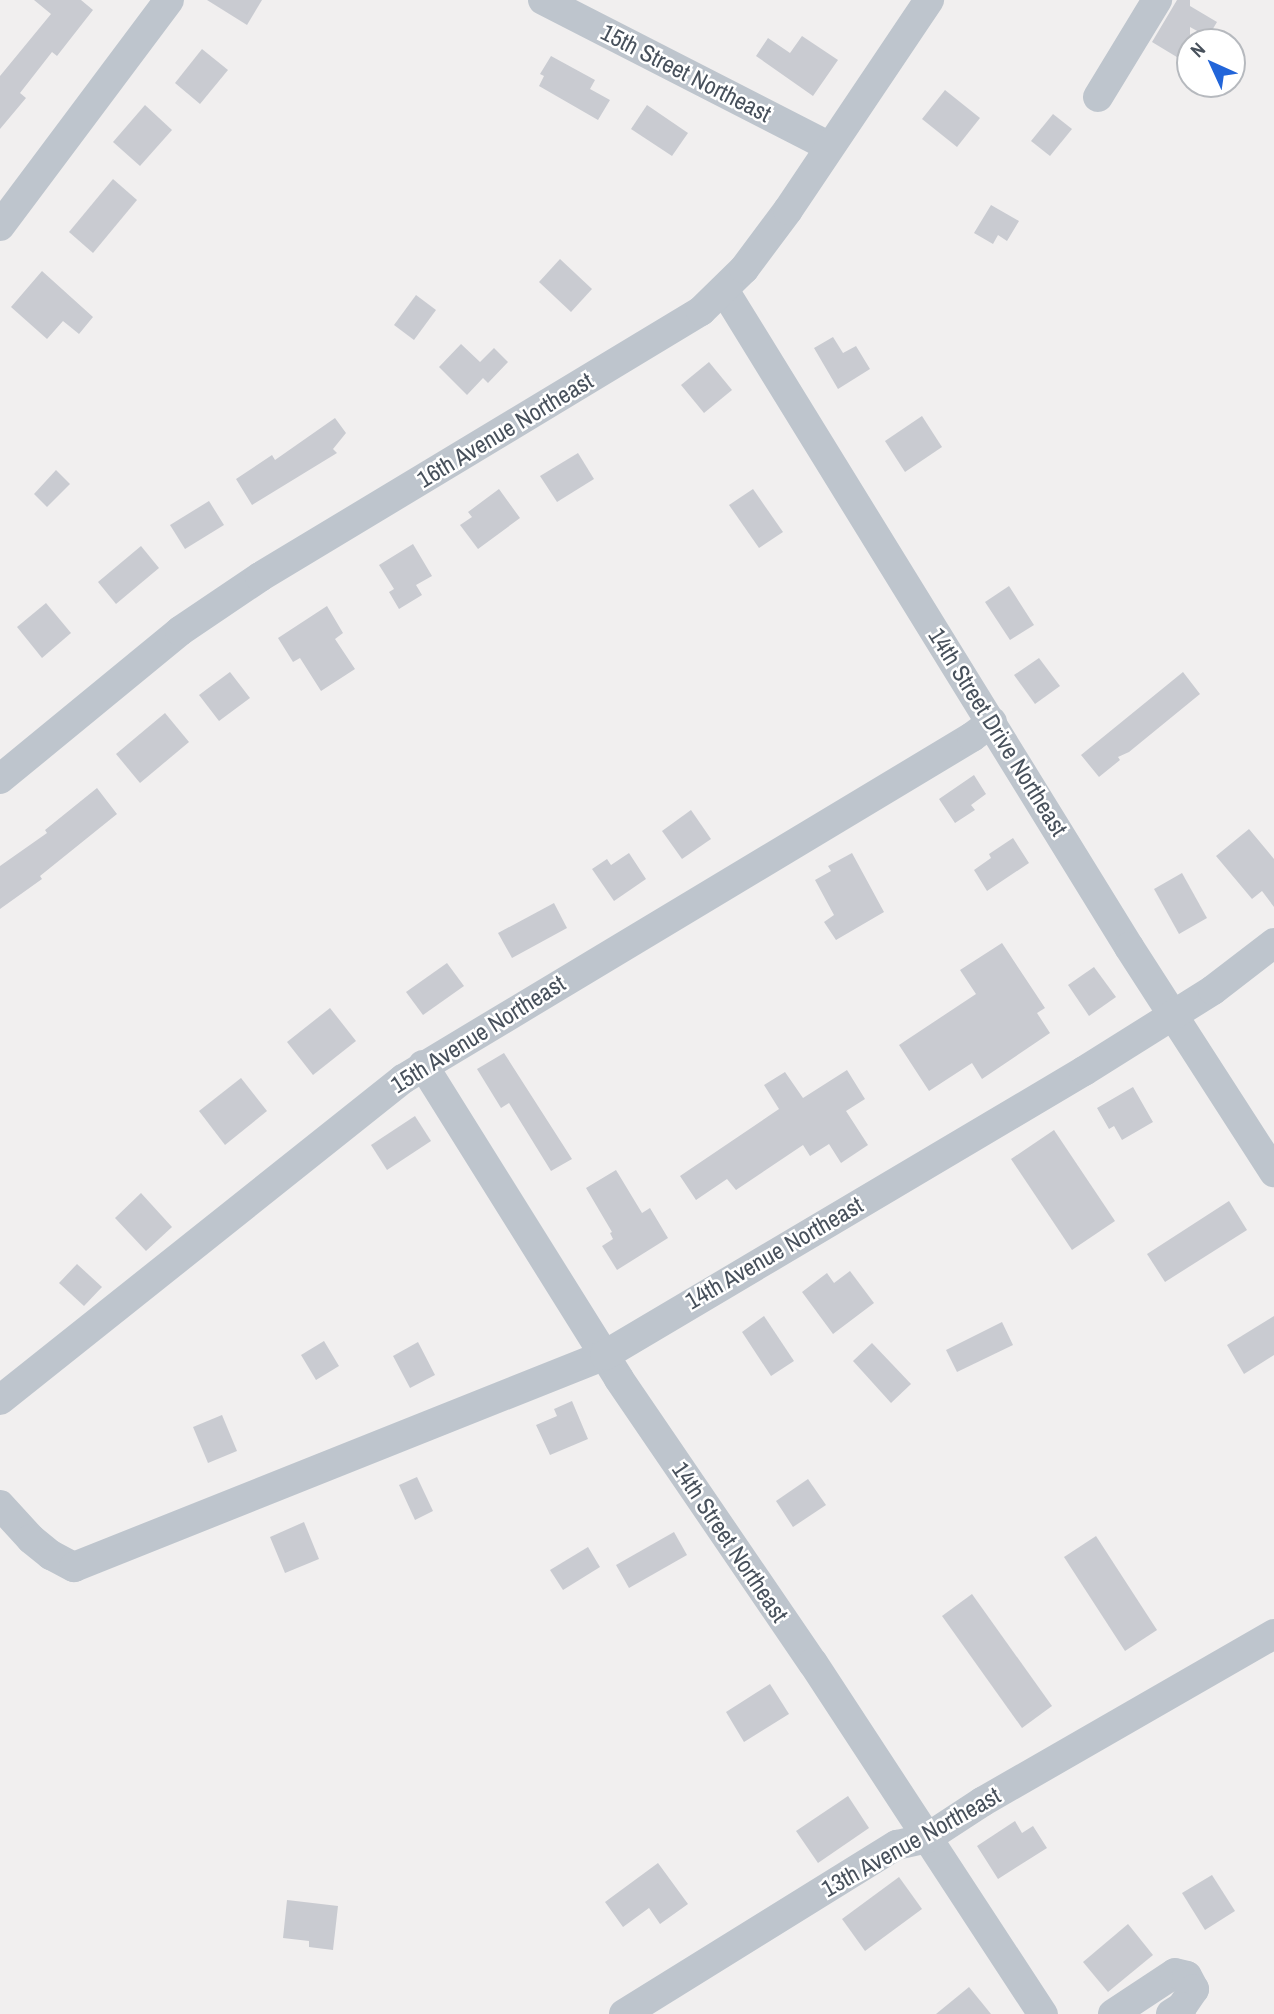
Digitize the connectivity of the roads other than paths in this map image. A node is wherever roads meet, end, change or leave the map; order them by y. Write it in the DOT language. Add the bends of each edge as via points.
graph roads {
  1 [pos="543,0"];
  2 [pos="929,0"];
  3 [pos="1157,0"];
  4 [pos="158,4"];
  5 [pos="1098,97"];
  6 [pos="828,146"];
  7 [pos="0,226"];
  8 [pos="724,290"];
  9 [pos="992,722"];
  10 [pos="0,779"];
  11 [pos="1274,943"];
  12 [pos="1175,1014"];
  13 [pos="423,1065"];
  14 [pos="1274,1172"];
  15 [pos="605,1355"];
  16 [pos="0,1400"];
  17 [pos="0,1505"];
  18 [pos="1274,1634"];
  19 [pos="927,1838"];
  20 [pos="625,2014"];
  21 [pos="1044,2014"];
  22 [pos="1113,2014"];
  23 [pos="1171,2014"];
  1 -- 6 [label="street, 15th Street Northeast"];
  2 -- 6 [label="street, 16th Avenue Northeast"];
  3 -- 5 [label="street"];
  4 -- 7 [label="street"];
  6 -- 8 [label="street, 16th Avenue Northeast" via="788,210"];
  8 -- 9 [label="street, 14th Street Drive Northeast"];
  8 -- 10 [label="street, 16th Avenue Northeast" via="673,330 260,577 180,631"];
  9 -- 12 [label="street, 14th Street Drive Northeast"];
  9 -- 13 [label="street, 15th Avenue Northeast"];
  11 -- 12 [label="street, 14th Avenue Northeast"];
  12 -- 14 [label="street, 14th Street Drive Northeast"];
  12 -- 15 [label="street, 14th Avenue Northeast"];
  13 -- 15 [label="street, 14th Street Northeast"];
  13 -- 16 [label="street, 15th Avenue Northeast"];
  15 -- 17 [label="street, 14th Avenue Northeast" via="74,1567 31,1539"];
  15 -- 19 [label="street, 14th Street Northeast"];
  18 -- 19 [label="street, 13th Avenue Northeast"];
  19 -- 20 [label="street, 13th Avenue Northeast" via="897,1845"];
  19 -- 21 [label="street, 14th Street Northeast"];
  22 -- 23 [label="street" via="1175,1973 1187,1976 1194,1989"];
}
